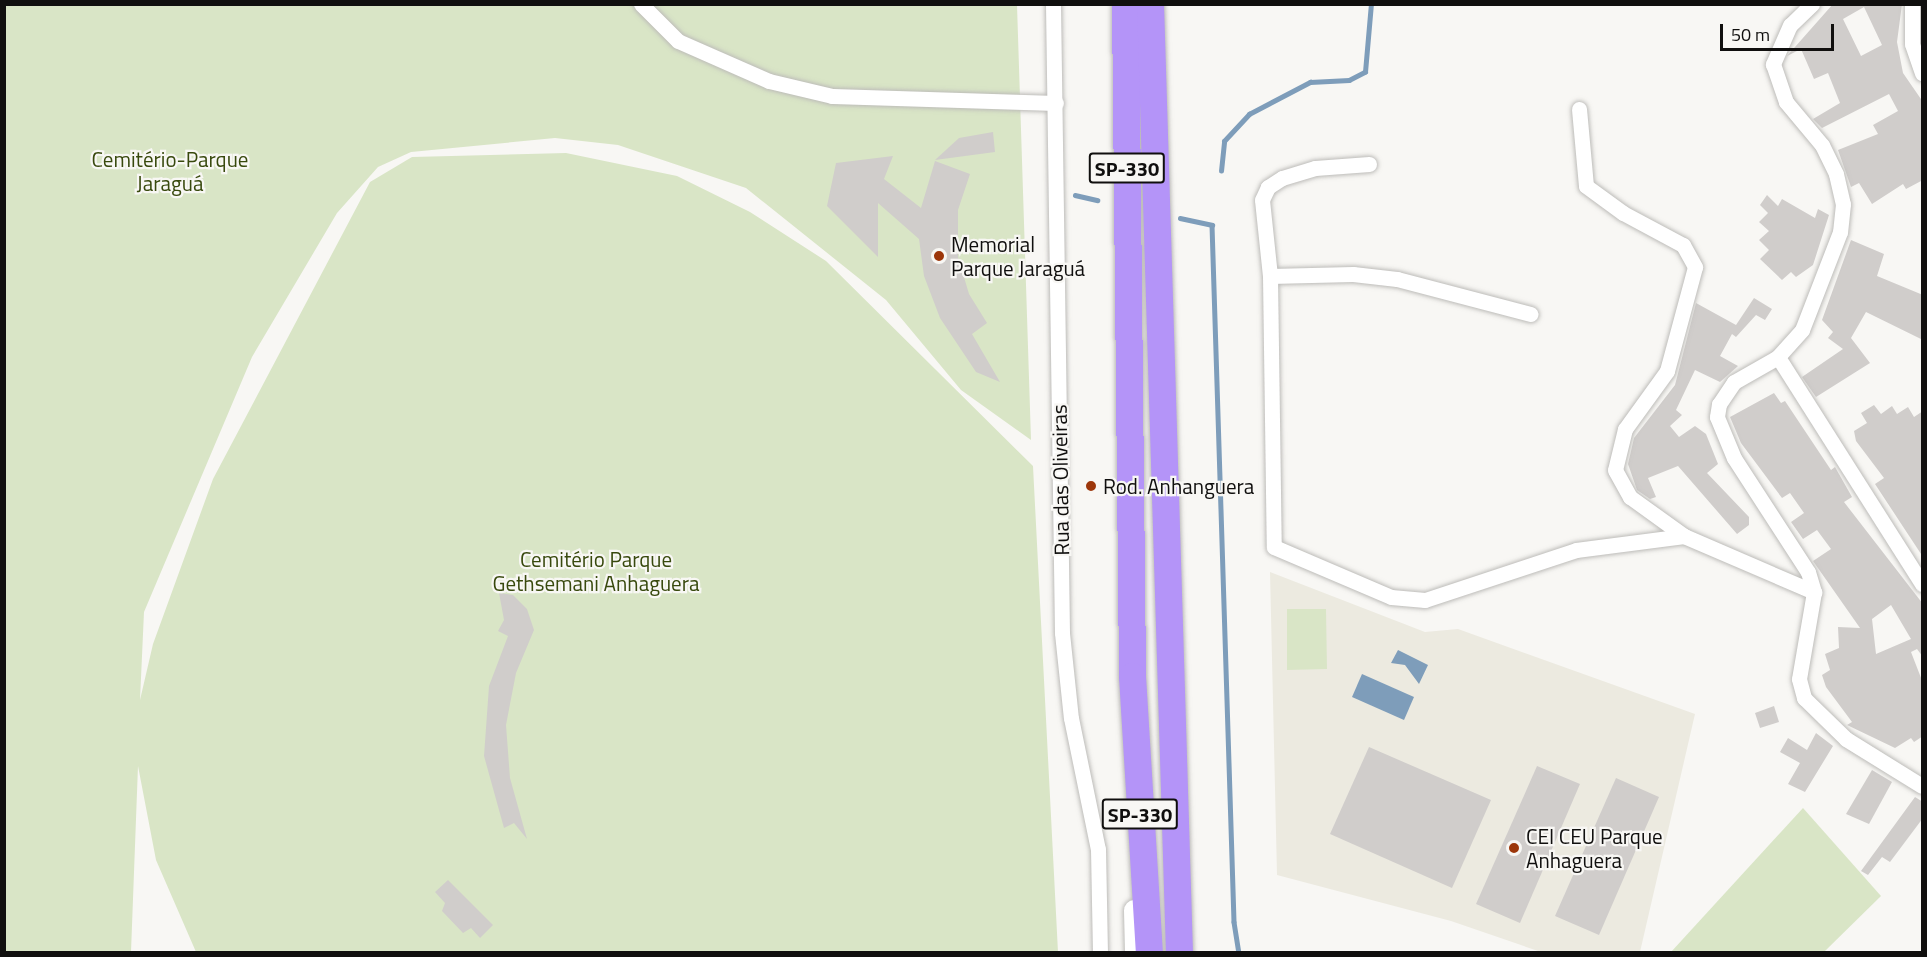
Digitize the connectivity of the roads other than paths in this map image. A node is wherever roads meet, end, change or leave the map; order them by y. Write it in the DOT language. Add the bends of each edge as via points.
graph roads {
  1 [pos="641,4"];
  2 [pos="1053,4"];
  3 [pos="1125,4"];
  4 [pos="1150,4"];
  5 [pos="1812,4"];
  6 [pos="1912,4"];
  7 [pos="1923,73"];
  8 [pos="1056,104"];
  9 [pos="1579,109"];
  10 [pos="1369,164"];
  11 [pos="1270,276"];
  12 [pos="1530,314"];
  13 [pos="1778,357"];
  14 [pos="1684,536"];
  15 [pos="1923,584"];
  16 [pos="1814,592"];
  17 [pos="1137,765"];
  18 [pos="1923,786"];
  19 [pos="1100,952"];
  20 [pos="1135,952"];
  21 [pos="1149,952"];
  22 [pos="1179,952"];
  1 -- 8 [label="street" via="678,41 779,84 832,96"];
  2 -- 8 [label="street, Rua das Oliveiras"];
  3 -- 17 [label="highway, SP-330"];
  4 -- 22 [label="highway, SP-330"];
  5 -- 13 [label="street" via="1790,25 1773,64 1786,102 1822,145 1836,174 1842,214 1827,275 1802,330"];
  6 -- 7 [label="street" via="1912,44"];
  8 -- 19 [label="street, Rua das Oliveiras" via="1062,633 1072,728 1098,849"];
  9 -- 14 [label="street" via="1586,186 1623,213 1683,245 1695,267 1667,371 1625,429 1615,470 1629,497"];
  10 -- 11 [label="street" via="1316,168 1268,187 1262,200"];
  11 -- 12 [label="street" via="1353,274 1397,279"];
  11 -- 14 [label="street" via="1270,530 1274,548 1284,556 1391,597 1425,600 1576,550"];
  13 -- 15 [label="street"];
  13 -- 16 [label="street" via="1734,382 1719,404 1717,417 1721,434 1808,572"];
  14 -- 16 [label="street"];
  16 -- 18 [label="street" via="1799,679 1804,698 1846,739"];
  17 -- 20 [label="main road"];
  17 -- 21 [label="highway, SP-330"];
}
